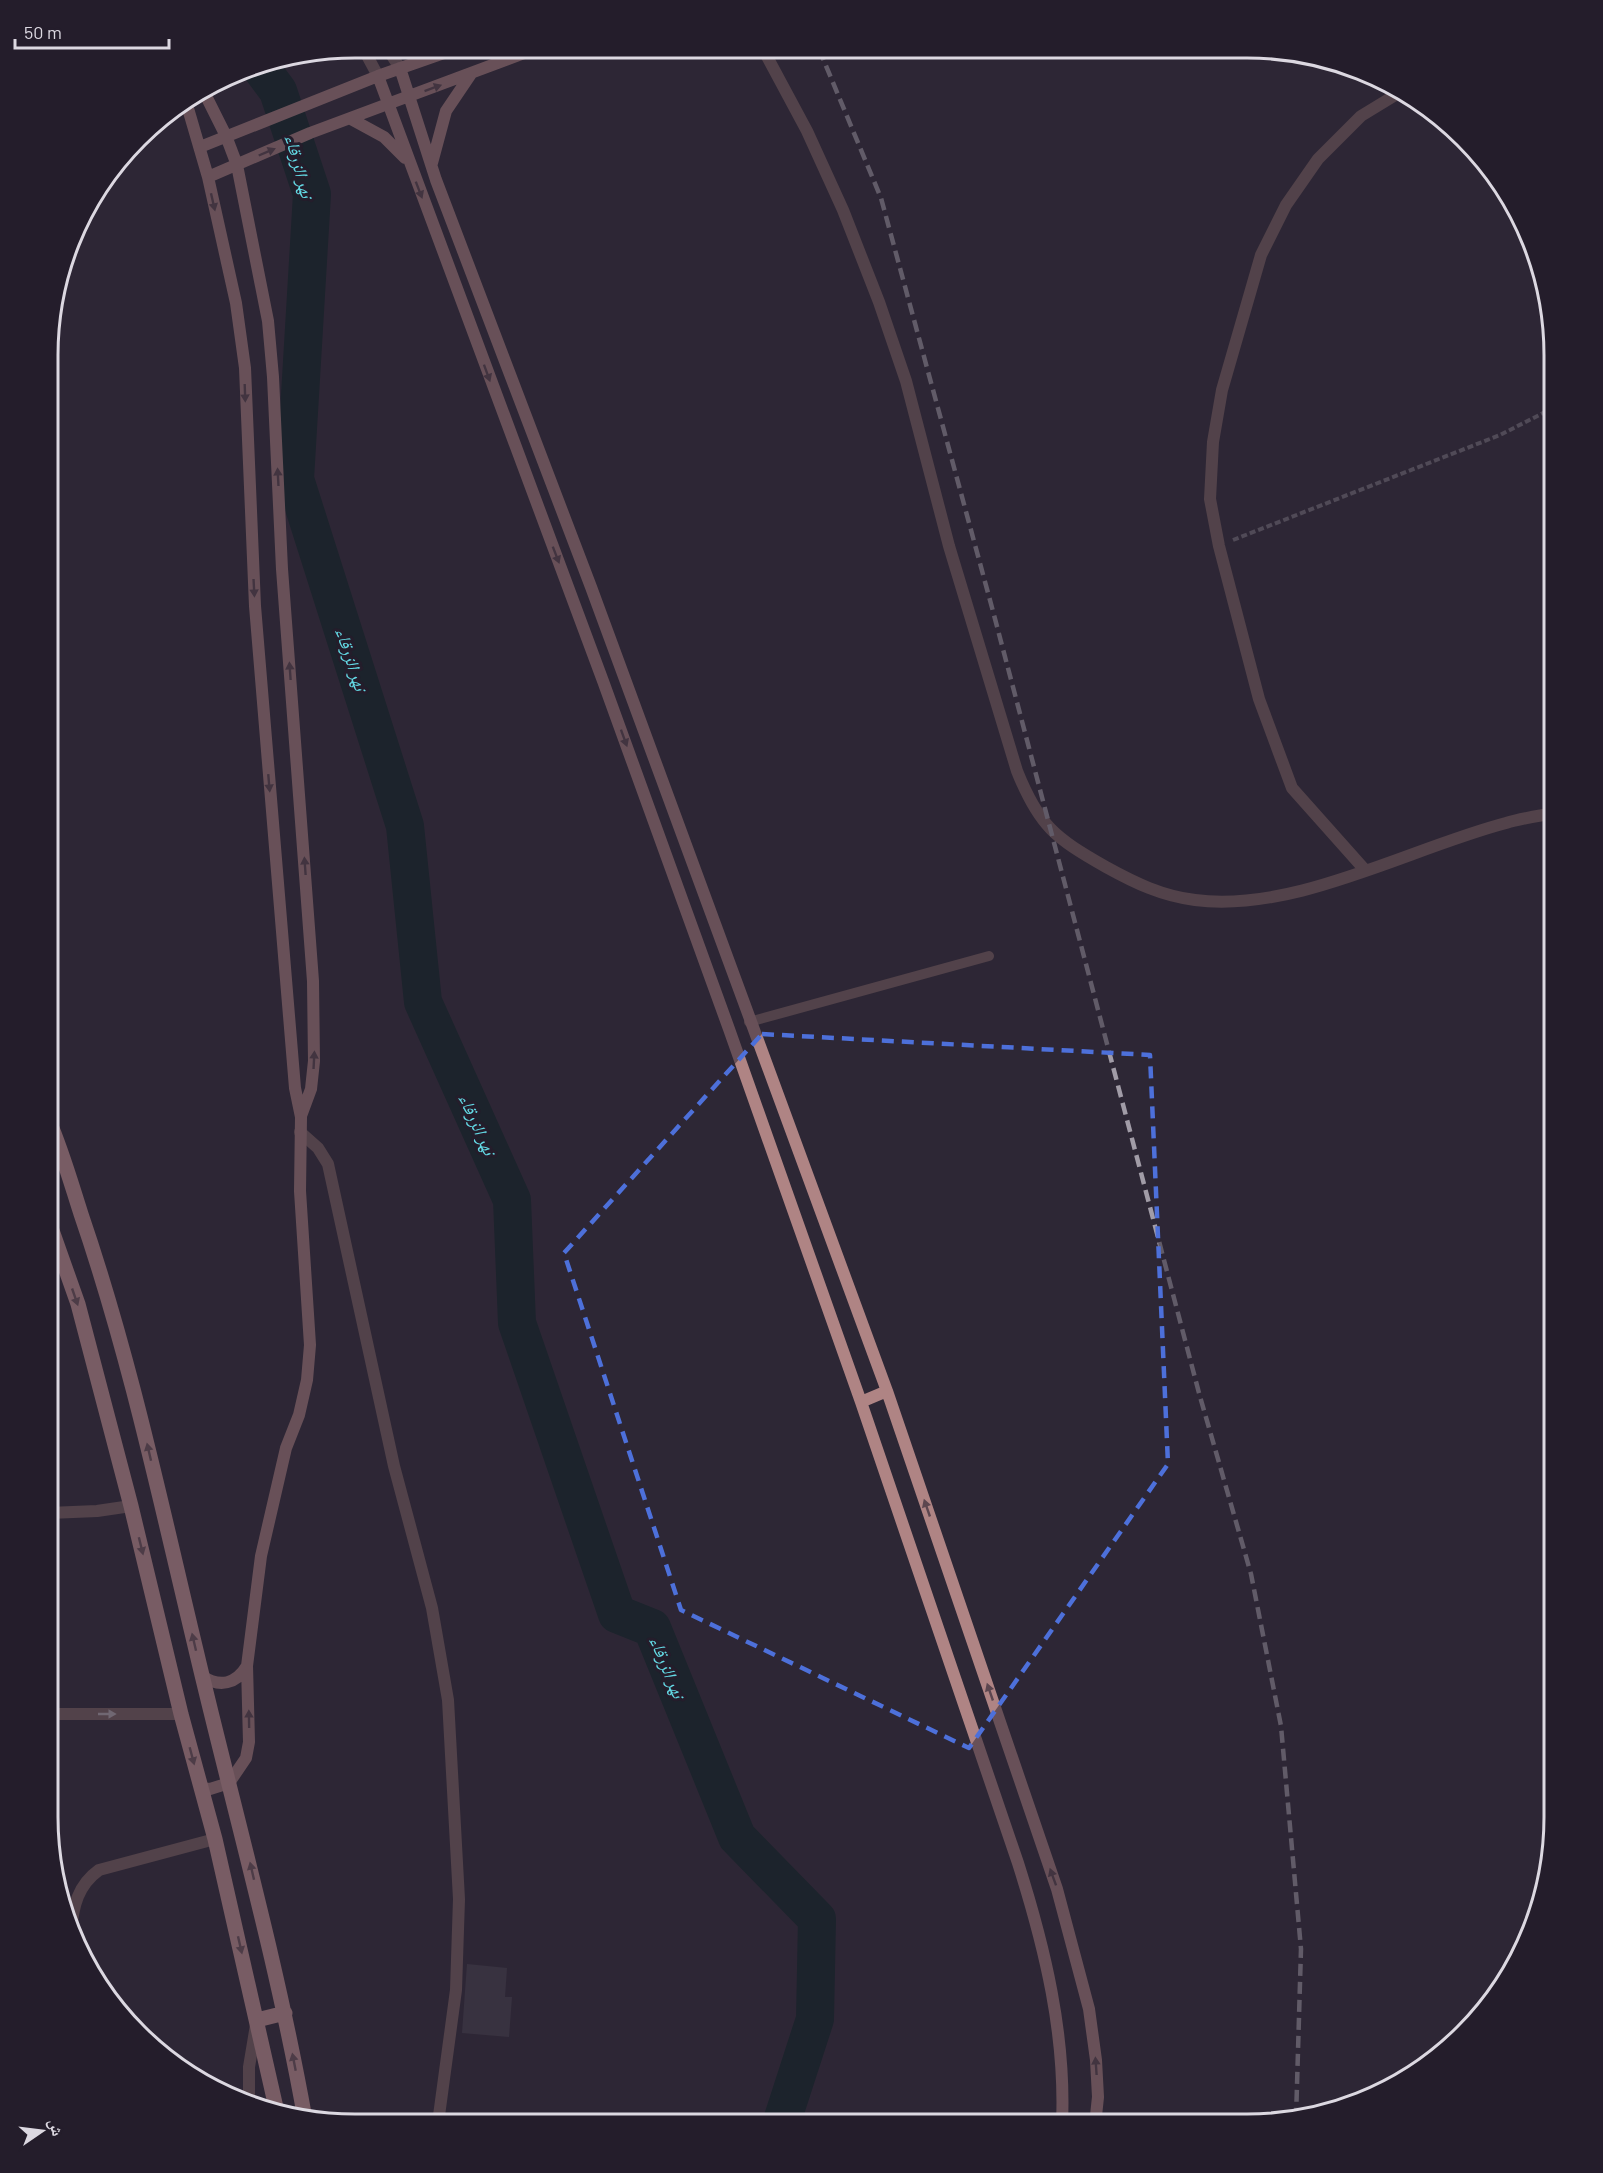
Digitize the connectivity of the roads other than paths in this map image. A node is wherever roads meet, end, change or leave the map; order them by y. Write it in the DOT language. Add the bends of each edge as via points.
graph roads {
  1 [pos="368,58"];
  2 [pos="393,58"];
  3 [pos="428,58"];
  4 [pos="510,58"];
  5 [pos="768,58"];
  6 [pos="399,68"];
  7 [pos="471,74"];
  8 [pos="378,76"];
  9 [pos="1393,96"];
  10 [pos="410,97"];
  11 [pos="207,98"];
  12 [pos="389,104"];
  13 [pos="189,111"];
  14 [pos="345,121"];
  15 [pos="226,136"];
  16 [pos="200,147"];
  17 [pos="409,164"];
  18 [pos="432,164"];
  19 [pos="237,165"];
  20 [pos="208,177"];
  21 [pos="1544,815"];
  22 [pos="1365,870"];
  23 [pos="989,956"];
  24 [pos="750,1022"];
  25 [pos="729,1029"];
  26 [pos="301,1117"];
  27 [pos="300,1132"];
  28 [pos="58,1147"];
  29 [pos="58,1247"];
  30 [pos="887,1391"];
  31 [pos="861,1402"];
  32 [pos="131,1506"];
  33 [pos="58,1513"];
  34 [pos="247,1666"];
  35 [pos="202,1676"];
  36 [pos="58,1714"];
  37 [pos="181,1714"];
  38 [pos="229,1783"];
  39 [pos="200,1788"];
  40 [pos="215,1839"];
  41 [pos="71,1903"];
  42 [pos="285,2013"];
  43 [pos="257,2020"];
  44 [pos="249,2095"];
  45 [pos="275,2103"];
  46 [pos="303,2110"];
  47 [pos="439,2114"];
  48 [pos="1062,2114"];
  49 [pos="1096,2114"];
  1 -- 8 [label="street"];
  2 -- 6 [label="street"];
  3 -- 6 [label="street"];
  4 -- 7 [label="street"];
  5 -- 22 [label="street" via="820,161 879,302 906,381 949,546 1017,771 1032,806 1051,832 1133,882 1162,894 1196,901 1286,894"];
  6 -- 8 [label="street"];
  6 -- 10 [label="street"];
  10 -- 7 [label="street, one-way"];
  7 -- 18 [label="street" via="446,111"];
  8 -- 12 [label="street"];
  8 -- 15 [label="street"];
  9 -- 22 [label="street" via="1361,116 1318,159 1286,205 1262,255 1222,390 1213,442 1210,499 1259,699 1293,788"];
  10 -- 12 [label="street"];
  10 -- 18 [label="street"];
  11 -- 15 [label="street"];
  12 -- 14 [label="street"];
  12 -- 17 [label="street"];
  13 -- 16 [label="street"];
  14 -- 17 [label="street" via="384,137"];
  19 -- 14 [label="street, one-way"];
  15 -- 16 [label="street"];
  15 -- 19 [label="street"];
  16 -- 20 [label="street"];
  17 -- 25 [label="street, one-way"];
  18 -- 24 [label="street"];
  19 -- 20 [label="street"];
  26 -- 19 [label="street, one-way" via="311,1089 314,1061 313,981 282,569 273,377 268,321"];
  20 -- 26 [label="street, one-way" via="236,303 244,368 255,606 295,1088"];
  21 -- 22 [label="street" via="1506,823"];
  23 -- 24 [label="lane"];
  24 -- 25 [label="street"];
  24 -- 30 [label="street"];
  25 -- 31 [label="street"];
  26 -- 27 [label="street"];
  27 -- 34 [label="street" via="310,1345 307,1380 261,1556"];
  27 -- 47 [label="street" via="318,1148 328,1164 394,1466 432,1608 448,1700 459,1899 456,1990"];
  35 -- 28 [label="main road, one-way" via="130,1369"];
  29 -- 32 [label="main road, one-way" via="78,1304"];
  30 -- 31 [label="street"];
  49 -- 30 [label="street, one-way" via="1096,2060 1089,2009 1058,1889"];
  31 -- 48 [label="street" via="1039,1928 1054,1996"];
  32 -- 33 [label="street"];
  32 -- 37 [label="main road, one-way"];
  34 -- 35 [label="street" via="233,1682 222,1684"];
  38 -- 34 [label="street, one-way" via="242,1765 249,1742"];
  35 -- 38 [label="main road"];
  36 -- 37 [label="street, one-way"];
  37 -- 39 [label="main road, one-way"];
  38 -- 39 [label="street"];
  42 -- 38 [label="main road, one-way"];
  39 -- 40 [label="main road"];
  40 -- 41 [label="street" via="99,1870 87,1878"];
  40 -- 43 [label="main road, one-way"];
  42 -- 43 [label="main road"];
  46 -- 42 [label="main road, one-way"];
  43 -- 44 [label="street"];
  43 -- 45 [label="main road"];
}
